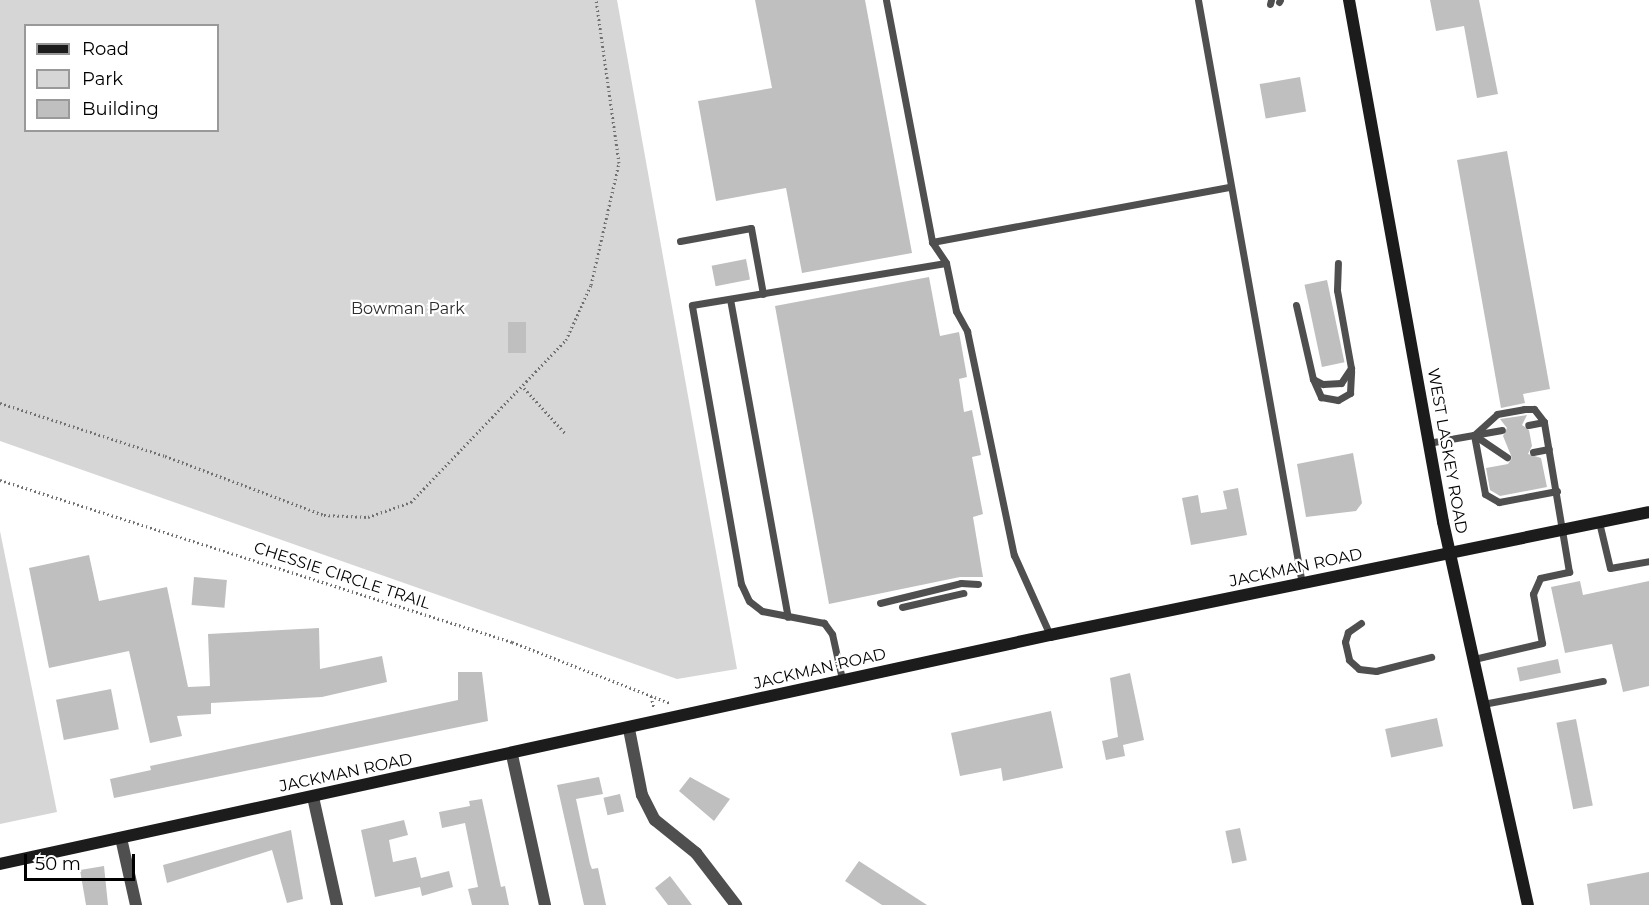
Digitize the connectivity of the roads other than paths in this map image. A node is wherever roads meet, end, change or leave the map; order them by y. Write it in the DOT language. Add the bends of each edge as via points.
graph roads {
  1 [pos="886,0"];
  2 [pos="1198,0"];
  3 [pos="1349,0"];
  4 [pos="1229,187"];
  5 [pos="680,241"];
  6 [pos="932,242"];
  7 [pos="946,263"];
  8 [pos="1338,263"];
  9 [pos="763,294"];
  10 [pos="730,299"];
  11 [pos="1296,305"];
  12 [pos="1351,368"];
  13 [pos="1313,379"];
  14 [pos="1544,422"];
  15 [pos="1528,425"];
  16 [pos="1502,430"];
  17 [pos="1474,435"];
  18 [pos="1428,443"];
  19 [pos="1549,449"];
  20 [pos="1533,452"];
  21 [pos="1507,457"];
  22 [pos="1557,491"];
  23 [pos="1649,512"];
  24 [pos="1599,522"];
  25 [pos="1562,530"];
  26 [pos="1449,552"];
  27 [pos="1649,561"];
  28 [pos="978,584"];
  29 [pos="1302,584"];
  30 [pos="963,593"];
  31 [pos="880,603"];
  32 [pos="902,607"];
  33 [pos="788,617"];
  34 [pos="1360,623"];
  35 [pos="1050,635"];
  36 [pos="1431,657"];
  37 [pos="1474,659"];
  38 [pos="842,679"];
  39 [pos="1603,681"];
  40 [pos="1483,704"];
  41 [pos="629,729"];
  42 [pos="512,755"];
  43 [pos="313,797"];
  44 [pos="122,838"];
  45 [pos="0,864"];
  46 [pos="136,905"];
  47 [pos="337,905"];
  48 [pos="545,905"];
  49 [pos="736,905"];
  50 [pos="1528,905"];
  1 -- 6 [label="lane"];
  2 -- 4 [label="lane"];
  3 -- 18 [label="main road, WEST LASKEY ROAD"];
  4 -- 6 [label="lane"];
  4 -- 29 [label="lane"];
  5 -- 9 [label="lane" via="751,228"];
  6 -- 7 [label="lane"];
  7 -- 9 [label="lane"];
  7 -- 35 [label="lane" via="956,311 967,331 1011,545"];
  8 -- 12 [label="lane" via="1337,290"];
  9 -- 10 [label="lane"];
  10 -- 33 [label="lane"];
  10 -- 33 [label="lane" via="692,305 737,561 749,601 762,611"];
  11 -- 13 [label="lane"];
  12 -- 13 [label="lane" via="1346,380 1334,385"];
  12 -- 13 [label="lane" via="1352,390 1338,400 1321,397"];
  14 -- 15 [label="lane"];
  14 -- 17 [label="lane" via="1534,409 1497,414"];
  14 -- 19 [label="lane"];
  16 -- 17 [label="lane"];
  17 -- 18 [label="lane"];
  17 -- 21 [label="lane"];
  17 -- 22 [label="lane" via="1485,494 1499,502"];
  18 -- 26 [label="main road, WEST LASKEY ROAD"];
  19 -- 20 [label="lane"];
  19 -- 22 [label="lane"];
  22 -- 25 [label="lane"];
  23 -- 24 [label="main road, JACKMAN ROAD"];
  24 -- 25 [label="main road, JACKMAN ROAD"];
  24 -- 27 [label="lane" via="1611,568"];
  25 -- 26 [label="main road, JACKMAN ROAD"];
  25 -- 37 [label="lane" via="1569,572 1540,578 1533,594 1542,643"];
  26 -- 29 [label="main road, JACKMAN ROAD"];
  26 -- 37 [label="main road, WEST LASKEY ROAD"];
  28 -- 31 [label="lane" via="961,583"];
  29 -- 35 [label="main road, JACKMAN ROAD"];
  30 -- 32 [label="lane"];
  33 -- 38 [label="lane" via="824,623 832,634"];
  34 -- 36 [label="lane" via="1348,632 1345,642 1349,660 1359,669 1376,671"];
  35 -- 38 [label="main road, JACKMAN ROAD"];
  37 -- 40 [label="main road, WEST LASKEY ROAD"];
  38 -- 41 [label="main road, JACKMAN ROAD"];
  39 -- 40 [label="lane"];
  40 -- 50 [label="main road, WEST LASKEY ROAD"];
  41 -- 42 [label="main road, JACKMAN ROAD"];
  41 -- 49 [label="street" via="642,795 655,820 696,853"];
  42 -- 43 [label="main road, JACKMAN ROAD"];
  42 -- 48 [label="street"];
  43 -- 44 [label="main road, JACKMAN ROAD"];
  43 -- 47 [label="street"];
  44 -- 45 [label="main road, JACKMAN ROAD"];
  44 -- 46 [label="street"];
}
